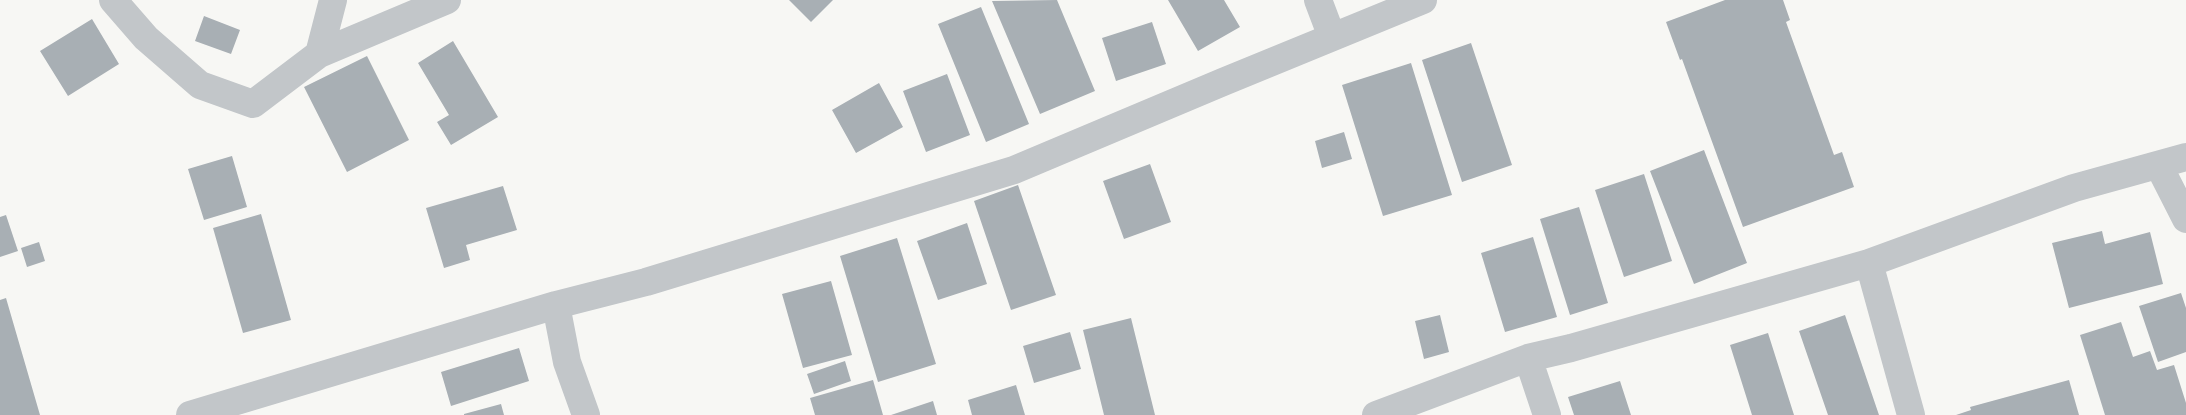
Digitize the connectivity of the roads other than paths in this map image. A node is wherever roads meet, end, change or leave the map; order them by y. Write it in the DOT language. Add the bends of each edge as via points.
graph roads {
  1 [pos="112,0"];
  2 [pos="333,0"];
  3 [pos="447,0"];
  4 [pos="1318,0"];
  5 [pos="1423,0"];
  6 [pos="1332,37"];
  7 [pos="319,54"];
  8 [pos="2186,157"];
  9 [pos="2159,166"];
  10 [pos="2186,219"];
  11 [pos="1869,263"];
  12 [pos="556,305"];
  13 [pos="1528,358"];
  14 [pos="190,415"];
  15 [pos="586,415"];
  16 [pos="1376,415"];
  17 [pos="1547,415"];
  18 [pos="1911,415"];
  1 -- 7 [label="street" via="146,38 200,85 253,104"];
  2 -- 7 [label="street"];
  3 -- 7 [label="street"];
  4 -- 6 [label="street"];
  5 -- 6 [label="street"];
  6 -- 12 [label="street" via="1014,170 646,282"];
  8 -- 9 [label="street"];
  9 -- 10 [label="street"];
  9 -- 11 [label="street" via="2074,188"];
  11 -- 13 [label="street"];
  11 -- 18 [label="street"];
  12 -- 14 [label="street"];
  12 -- 15 [label="street" via="567,362"];
  13 -- 16 [label="street"];
  13 -- 17 [label="street"];
}
